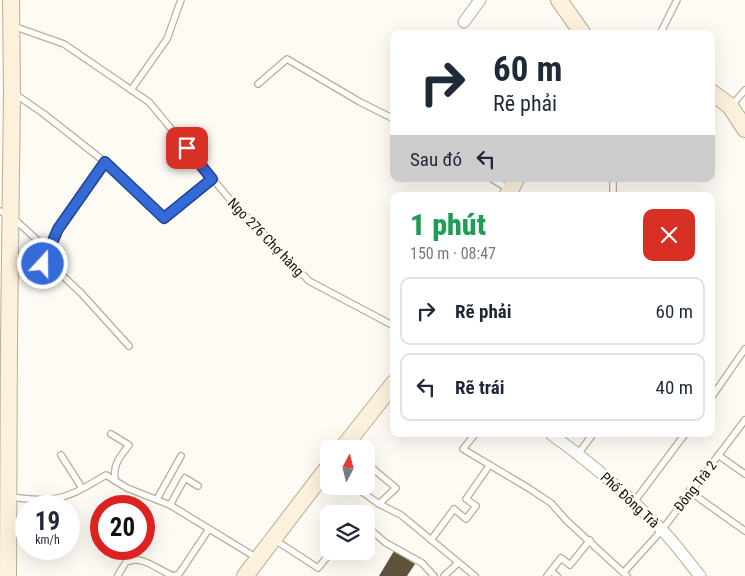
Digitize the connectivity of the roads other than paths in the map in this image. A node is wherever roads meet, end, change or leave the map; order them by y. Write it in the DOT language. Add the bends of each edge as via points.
graph roads {
  1 [pos="10,0"];
  2 [pos="181,0"];
  3 [pos="480,0"];
  4 [pos="559,0"];
  5 [pos="676,0"];
  6 [pos="464,22"];
  7 [pos="11,26"];
  8 [pos="580,30"];
  9 [pos="662,30"];
  10 [pos="258,84"];
  11 [pos="131,90"];
  12 [pos="745,90"];
  13 [pos="12,91"];
  14 [pos="715,95"];
  15 [pos="730,106"];
  16 [pos="390,117"];
  17 [pos="745,128"];
  18 [pos="105,162"];
  19 [pos="6,171"];
  20 [pos="212,179"];
  21 [pos="498,182"];
  22 [pos="511,188"];
  23 [pos="5,214"];
  24 [pos="48,250"];
  25 [pos="390,324"];
  26 [pos="128,346"];
  27 [pos="745,348"];
  28 [pos="390,388"];
  29 [pos="715,392"];
  30 [pos="745,420"];
  31 [pos="111,434"];
  32 [pos="473,437"];
  33 [pos="555,437"];
  34 [pos="592,437"];
  35 [pos="683,437"];
  36 [pos="351,440"];
  37 [pos="578,454"];
  38 [pos="718,455"];
  39 [pos="61,456"];
  40 [pos="181,456"];
  41 [pos="489,466"];
  42 [pos="375,470"];
  43 [pos="745,474"];
  44 [pos="320,477"];
  45 [pos="115,481"];
  46 [pos="198,486"];
  47 [pos="82,488"];
  48 [pos="690,492"];
  49 [pos="366,495"];
  50 [pos="8,497"];
  51 [pos="157,499"];
  52 [pos="634,503"];
  53 [pos="379,504"];
  54 [pos="170,505"];
  55 [pos="209,529"];
  56 [pos="662,530"];
  57 [pos="745,531"];
  58 [pos="375,534"];
  59 [pos="273,538"];
  60 [pos="431,540"];
  61 [pos="590,540"];
  62 [pos="258,559"];
  63 [pos="325,560"];
  64 [pos="458,563"];
  65 [pos="549,573"];
  66 [pos="625,574"];
  67 [pos="8,576"];
  68 [pos="118,576"];
  69 [pos="174,576"];
  70 [pos="245,576"];
  71 [pos="434,576"];
  72 [pos="444,576"];
  73 [pos="475,576"];
  74 [pos="558,576"];
  75 [pos="700,576"];
  1 -- 7 [label="main road"];
  2 -- 11 [label="lane" via="167,39"];
  3 -- 6 [label="street"];
  4 -- 8 [label="main road"];
  5 -- 9 [label="lane"];
  7 -- 11 [label="lane, Ngo 276 Chợ hàng" via="64,44"];
  7 -- 13 [label="main road"];
  10 -- 16 [label="lane" via="287,59"];
  11 -- 20 [label="lane, Ngo 276 Chợ hàng" via="149,102"];
  12 -- 15 [label="lane"];
  13 -- 18 [label="lane"];
  13 -- 19 [label="main road"];
  14 -- 15 [label="main road"];
  15 -- 17 [label="main road"];
  18 -- 20 [label="lane" via="164,218"];
  18 -- 24 [label="lane" via="58,229"];
  19 -- 23 [label="main road"];
  20 -- 25 [label="lane, Ngo 276 Chợ hàng" via="309,281"];
  21 -- 22 [label="lane"];
  23 -- 24 [label="lane"];
  23 -- 50 [label="main road"];
  24 -- 26 [label="lane" via="43,264 81,293"];
  27 -- 29 [label="lane"];
  28 -- 36 [label="main road"];
  30 -- 38 [label="lane, Đông Trà 2"];
  31 -- 45 [label="lane" via="129,445 114,468"];
  32 -- 41 [label="lane" via="463,450"];
  33 -- 37 [label="street, Phố Đông Trà"];
  34 -- 37 [label="lane"];
  35 -- 52 [label="lane"];
  37 -- 52 [label="street, Phố Đông Trà"];
  38 -- 43 [label="lane"];
  38 -- 48 [label="lane, Đông Trà 2"];
  39 -- 47 [label="lane"];
  40 -- 51 [label="lane"];
  41 -- 60 [label="lane" via="466,498 476,506 466,520 454,509"];
  41 -- 61 [label="lane" via="551,503"];
  42 -- 53 [label="lane" via="396,488"];
  44 -- 59 [label="main road"];
  45 -- 47 [label="lane" via="106,475"];
  45 -- 51 [label="lane"];
  46 -- 54 [label="lane" via="186,478"];
  47 -- 50 [label="lane" via="54,499"];
  48 -- 56 [label="lane, Đông Trà 2"];
  48 -- 57 [label="lane"];
  49 -- 53 [label="lane"];
  50 -- 67 [label="main road"];
  51 -- 54 [label="lane"];
  52 -- 56 [label="street, Phố Đông Trà"];
  53 -- 60 [label="lane" via="401,515"];
  54 -- 55 [label="lane"];
  55 -- 62 [label="lane"];
  55 -- 69 [label="lane" via="179,574"];
  56 -- 66 [label="lane, Đông Trà 2"];
  56 -- 75 [label="street, Phố Đông Trà"];
  58 -- 71 [label="lane" via="422,563"];
  59 -- 62 [label="main road"];
  59 -- 63 [label="lane" via="318,568"];
  60 -- 64 [label="lane"];
  61 -- 65 [label="lane" via="570,565 561,558"];
  61 -- 66 [label="lane"];
  62 -- 70 [label="main road"];
  64 -- 72 [label="lane"];
  64 -- 73 [label="lane"];
  65 -- 74 [label="lane"];
  68 -- 69 [label="lane" via="126,562 136,560"];
}
